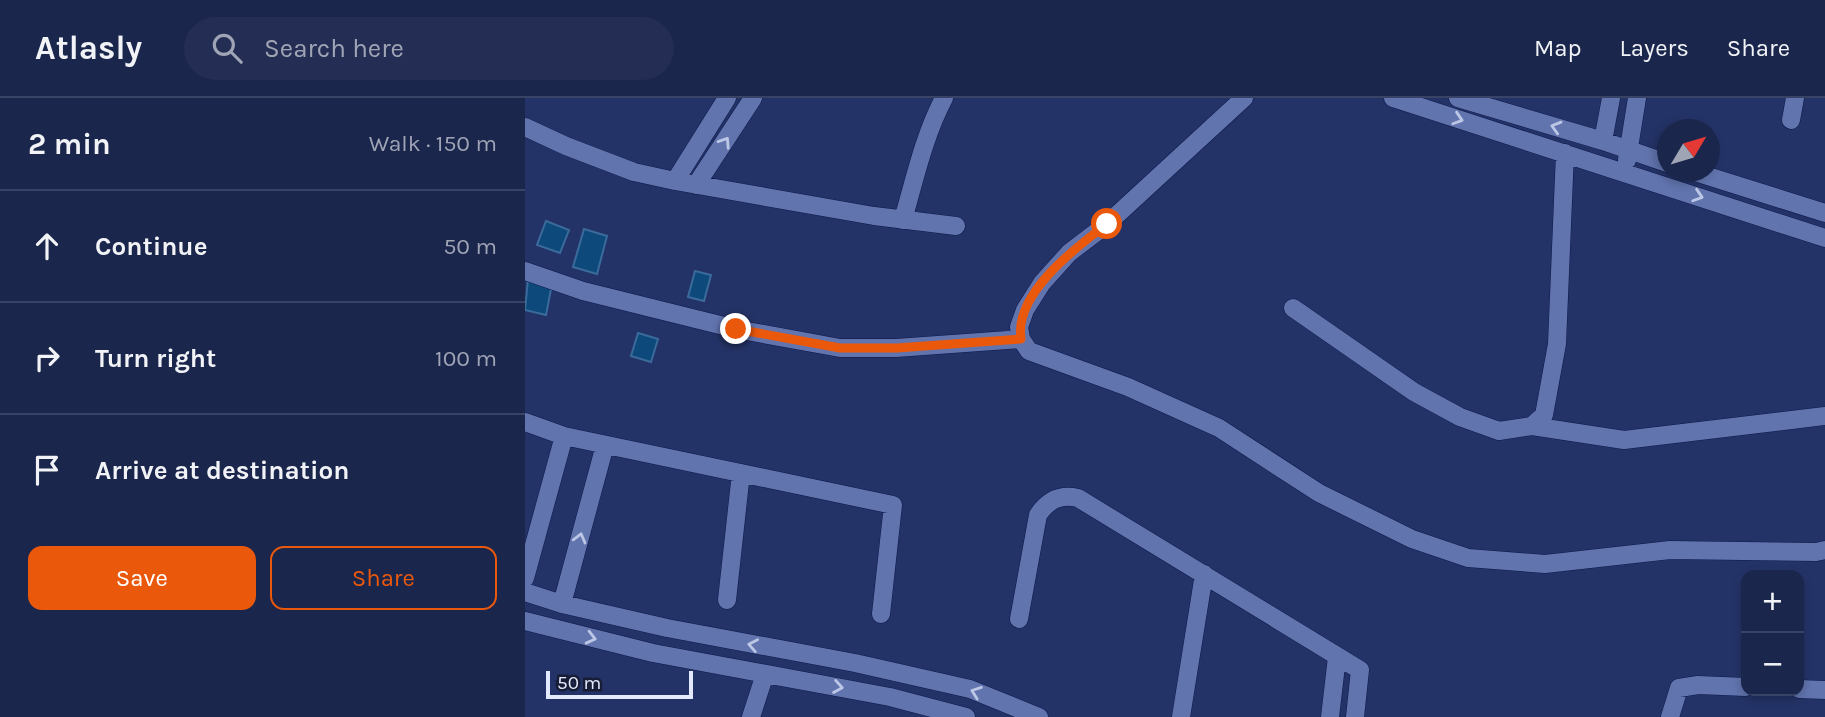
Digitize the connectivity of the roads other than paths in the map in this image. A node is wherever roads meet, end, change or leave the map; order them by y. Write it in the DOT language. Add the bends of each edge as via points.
graph roads {
  1 [pos="727,98"];
  2 [pos="753,98"];
  3 [pos="944,98"];
  4 [pos="1244,98"];
  5 [pos="1393,98"];
  6 [pos="1458,98"];
  7 [pos="1611,98"];
  8 [pos="1637,98"];
  9 [pos="1795,98"];
  10 [pos="1791,120"];
  11 [pos="525,127"];
  12 [pos="1603,141"];
  13 [pos="1629,150"];
  14 [pos="1565,153"];
  15 [pos="1657,159"];
  16 [pos="1625,173"];
  17 [pos="1720,180"];
  18 [pos="675,181"];
  19 [pos="696,185"];
  20 [pos="1825,213"];
  21 [pos="903,220"];
  22 [pos="956,226"];
  23 [pos="1825,238"];
  24 [pos="525,271"];
  25 [pos="1293,308"];
  26 [pos="1021,339"];
  27 [pos="1825,416"];
  28 [pos="525,422"];
  29 [pos="1532,426"];
  30 [pos="564,436"];
  31 [pos="605,444"];
  32 [pos="741,473"];
  33 [pos="1825,550"];
  34 [pos="1204,574"];
  35 [pos="525,578"];
  36 [pos="525,592"];
  37 [pos="727,600"];
  38 [pos="562,604"];
  39 [pos="881,614"];
  40 [pos="1019,619"];
  41 [pos="525,621"];
  42 [pos="1337,657"];
  43 [pos="765,674"];
  44 [pos="1741,687"];
  45 [pos="1804,689"];
  46 [pos="1825,690"];
  47 [pos="751,717"];
  48 [pos="966,717"];
  49 [pos="1039,717"];
  50 [pos="1181,717"];
  51 [pos="1329,717"];
  52 [pos="1355,717"];
  53 [pos="1670,717"];
  1 -- 18 [label="street"];
  19 -- 2 [label="street, one-way"];
  3 -- 21 [label="street" via="933,119"];
  4 -- 26 [label="street" via="1069,253 1025,310 1019,327"];
  5 -- 14 [label="street, one-way"];
  12 -- 6 [label="street, one-way"];
  7 -- 12 [label="street"];
  8 -- 13 [label="street"];
  9 -- 10 [label="street"];
  11 -- 18 [label="street" via="634,172"];
  12 -- 13 [label="street"];
  13 -- 15 [label="street"];
  13 -- 16 [label="street"];
  14 -- 16 [label="street"];
  14 -- 29 [label="street" via="1557,344 1544,415"];
  16 -- 23 [label="street, one-way"];
  17 -- 20 [label="street"];
  18 -- 19 [label="street"];
  19 -- 21 [label="street"];
  21 -- 22 [label="street"];
  24 -- 26 [label="street" via="583,291 840,348"];
  25 -- 29 [label="street" via="1414,392 1459,417 1499,431"];
  26 -- 33 [label="street" via="1029,351 1128,387 1219,428 1319,493 1412,539 1468,558 1545,564 1670,550"];
  27 -- 29 [label="street" via="1623,440"];
  28 -- 30 [label="street"];
  30 -- 31 [label="street"];
  30 -- 35 [label="street"];
  31 -- 32 [label="street"];
  38 -- 31 [label="street, one-way"];
  32 -- 37 [label="street"];
  32 -- 39 [label="street" via="893,505"];
  34 -- 40 [label="street" via="1078,498 1067,496 1046,503 1038,515"];
  34 -- 42 [label="street"];
  34 -- 50 [label="street"];
  36 -- 38 [label="street"];
  49 -- 38 [label="street, one-way" via="970,689"];
  41 -- 43 [label="street, one-way" via="653,653"];
  42 -- 51 [label="street"];
  42 -- 52 [label="street" via="1360,670"];
  43 -- 47 [label="street"];
  43 -- 48 [label="street, one-way" via="890,697"];
  44 -- 53 [label="street" via="1679,688"];
  45 -- 46 [label="street"];
}
